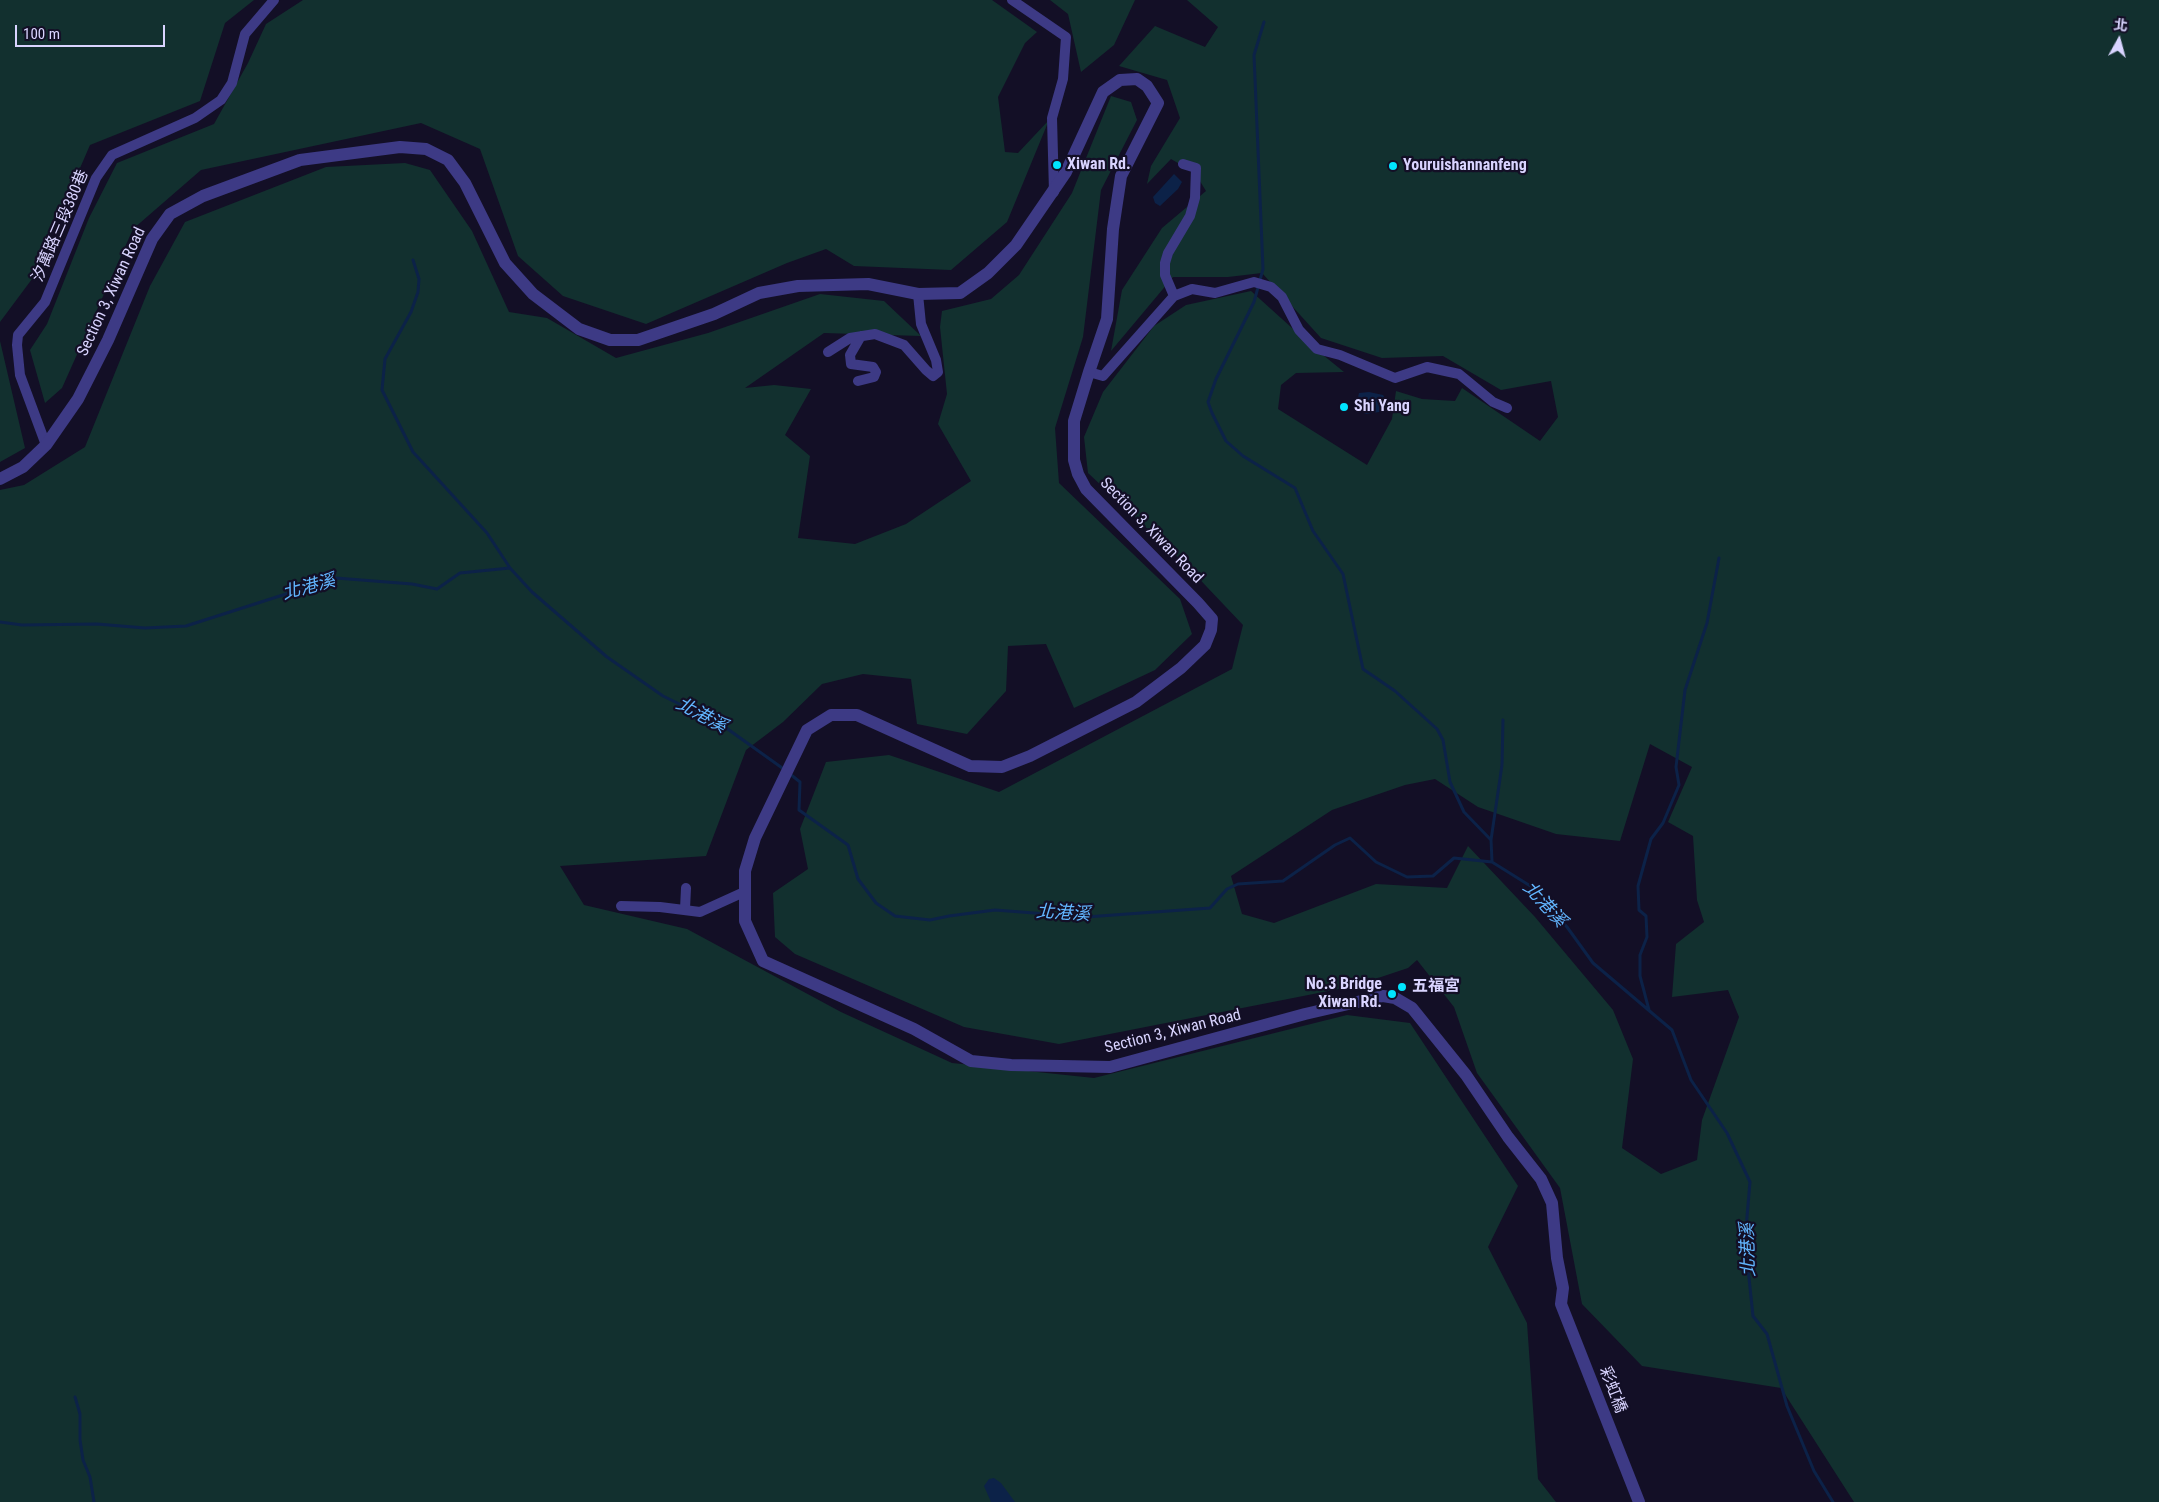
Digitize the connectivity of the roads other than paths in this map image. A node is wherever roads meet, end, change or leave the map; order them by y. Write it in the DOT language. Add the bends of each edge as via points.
graph roads {
  1 [pos="274,0"];
  2 [pos="1012,0"];
  3 [pos="1183,164"];
  4 [pos="1054,192"];
  5 [pos="918,294"];
  6 [pos="1174,296"];
  7 [pos="861,336"];
  8 [pos="828,352"];
  9 [pos="1089,372"];
  10 [pos="858,381"];
  11 [pos="1507,408"];
  12 [pos="46,445"];
  13 [pos="0,479"];
  14 [pos="686,888"];
  15 [pos="744,892"];
  16 [pos="621,906"];
  17 [pos="685,909"];
  18 [pos="1562,1288"];
  19 [pos="1639,1502"];
  1 -- 12 [label="street, 汐萬路三段380巷" via="245,34 232,83 221,100 195,118 112,155 96,178 45,302 18,335 16,345 20,374"];
  2 -- 4 [label="street" via="1066,37 1063,79 1052,118"];
  3 -- 6 [label="street" via="1196,168 1195,198 1190,216 1165,263 1165,275"];
  4 -- 5 [label="street, Section 3, Xiwan Road" via="1016,245 988,274 960,293"];
  4 -- 9 [label="street, Section 3, Xiwan Road" via="1103,92 1120,80 1137,79 1147,86 1158,103 1121,176 1113,229 1107,319"];
  5 -- 7 [label="street" via="922,324 936,360 938,372 933,376 904,345 875,334"];
  5 -- 12 [label="street, Section 3, Xiwan Road" via="868,284 798,286 759,293 714,314 638,340 610,340 579,329 533,294 505,263 465,183 448,160 426,149 400,147 300,160 203,196 170,214 152,240 78,399"];
  6 -- 9 [label="street" via="1103,376"];
  6 -- 11 [label="street" via="1192,289 1215,293 1254,282 1271,287 1282,297 1300,330 1317,349 1395,378 1427,367 1459,374 1493,402"];
  7 -- 8 [label="street" via="850,338"];
  7 -- 10 [label="street" via="850,354 852,364 873,367 876,372 874,377"];
  9 -- 15 [label="street, Section 3, Xiwan Road" via="1074,421 1074,460 1078,474 1092,496 1212,619 1204,645 1181,668 1136,702 1002,767 970,766 857,715 831,715 807,730 792,760 755,838 745,871"];
  12 -- 13 [label="street, Section 3, Xiwan Road" via="23,467"];
  14 -- 17 [label="street"];
  15 -- 17 [label="street" via="700,912"];
  15 -- 18 [label="street, Section 3, Xiwan Road" via="745,921 763,961 914,1029 971,1061 1110,1067 1305,1014 1383,996 1395,998 1412,1008 1424,1022 1542,1179 1552,1203"];
  16 -- 17 [label="street"];
  18 -- 19 [label="street, 彩虹橋" via="1561,1304"];
}
